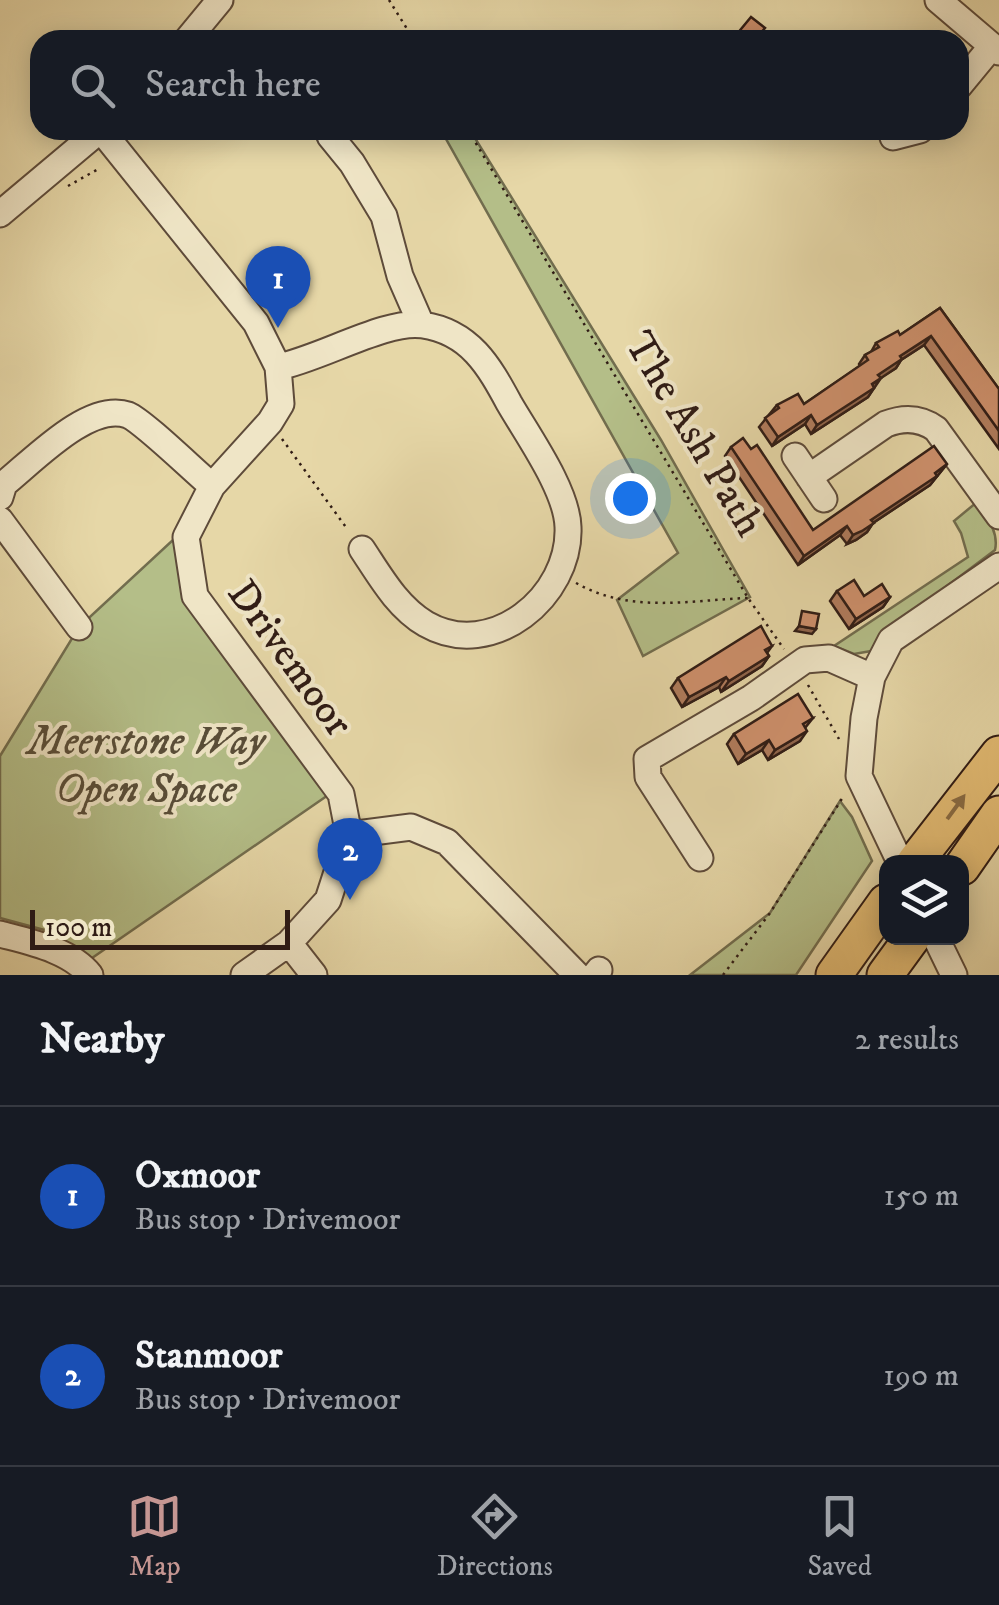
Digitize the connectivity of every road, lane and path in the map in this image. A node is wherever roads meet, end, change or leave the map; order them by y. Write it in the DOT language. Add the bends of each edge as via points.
graph roads {
  1 [pos="220,0"];
  2 [pos="390,0"];
  3 [pos="938,0"];
  4 [pos="195,30"];
  5 [pos="408,30"];
  6 [pos="995,48"];
  7 [pos="969,75"];
  8 [pos="88,140"];
  9 [pos="109,140"];
  10 [pos="333,140"];
  11 [pos="359,140"];
  12 [pos="474,140"];
  13 [pos="122,154"];
  14 [pos="352,162"];
  15 [pos="68,186"];
  16 [pos="0,214"];
  17 [pos="421,324"];
  18 [pos="278,367"];
  19 [pos="270,422"];
  20 [pos="212,486"];
  21 [pos="0,497"];
  22 [pos="824,499"];
  23 [pos="999,516"];
  24 [pos="0,520"];
  25 [pos="362,549"];
  26 [pos="999,566"];
  27 [pos="574,582"];
  28 [pos="748,598"];
  29 [pos="79,627"];
  30 [pos="796,665"];
  31 [pos="872,676"];
  32 [pos="999,754"];
  33 [pos="647,759"];
  34 [pos="620,774"];
  35 [pos="859,776"];
  36 [pos="999,814"];
  37 [pos="349,834"];
  38 [pos="701,847"];
  39 [pos="897,855"];
  40 [pos="921,855"];
  41 [pos="969,857"];
  42 [pos="879,912"];
  43 [pos="0,934"];
  44 [pos="290,943"];
  45 [pos="907,945"];
  46 [pos="939,945"];
  47 [pos="590,973"];
  48 [pos="90,975"];
  49 [pos="244,975"];
  50 [pos="314,975"];
  51 [pos="723,975"];
  52 [pos="834,975"];
  53 [pos="885,975"];
  54 [pos="954,975"];
  1 -- 4 [label="street"];
  2 -- 5 [label="path"];
  3 -- 6 [label="street"];
  6 -- 7 [label="street"];
  8 -- 16 [label="street"];
  9 -- 13 [label="street"];
  10 -- 14 [label="street"];
  11 -- 14 [label="street"];
  12 -- 28 [label="path, The Ash Path"];
  13 -- 15 [label="path"];
  13 -- 18 [label="street" via="256,322"];
  14 -- 17 [label="street" via="384,216"];
  17 -- 18 [label="street" via="396,326"];
  17 -- 25 [label="street" via="466,340 499,385 565,509 563,568 539,604 516,620 472,634 450,632 428,625 397,600"];
  18 -- 19 [label="street" via="281,404"];
  19 -- 20 [label="street, Drivemoor"];
  19 -- 25 [label="path"];
  20 -- 21 [label="street" via="130,416 106,412 74,427 4,484"];
  20 -- 37 [label="street, Drivemoor" via="186,538 195,596 341,794"];
  22 -- 23 [label="street" via="802,467 886,424 923,421 936,429"];
  24 -- 29 [label="street"];
  26 -- 31 [label="street" via="892,640"];
  27 -- 28 [label="path" via="617,600 664,605"];
  28 -- 30 [label="path, The Ash Path"];
  30 -- 31 [label="street" via="829,658"];
  30 -- 33 [label="street"];
  30 -- 35 [label="path, The Ash Path"];
  31 -- 35 [label="street"];
  40 -- 32 [label="highway, one-way"];
  33 -- 34 [label="street"];
  33 -- 38 [label="street" via="648,778"];
  35 -- 39 [label="street"];
  35 -- 51 [label="path"];
  36 -- 41 [label="highway"];
  37 -- 44 [label="street" via="328,900"];
  37 -- 47 [label="street" via="411,827 447,842"];
  42 -- 52 [label="highway"];
  43 -- 48 [label="street" via="41,945"];
  44 -- 49 [label="street"];
  44 -- 50 [label="street"];
  45 -- 53 [label="highway"];
  46 -- 54 [label="street"];
}
